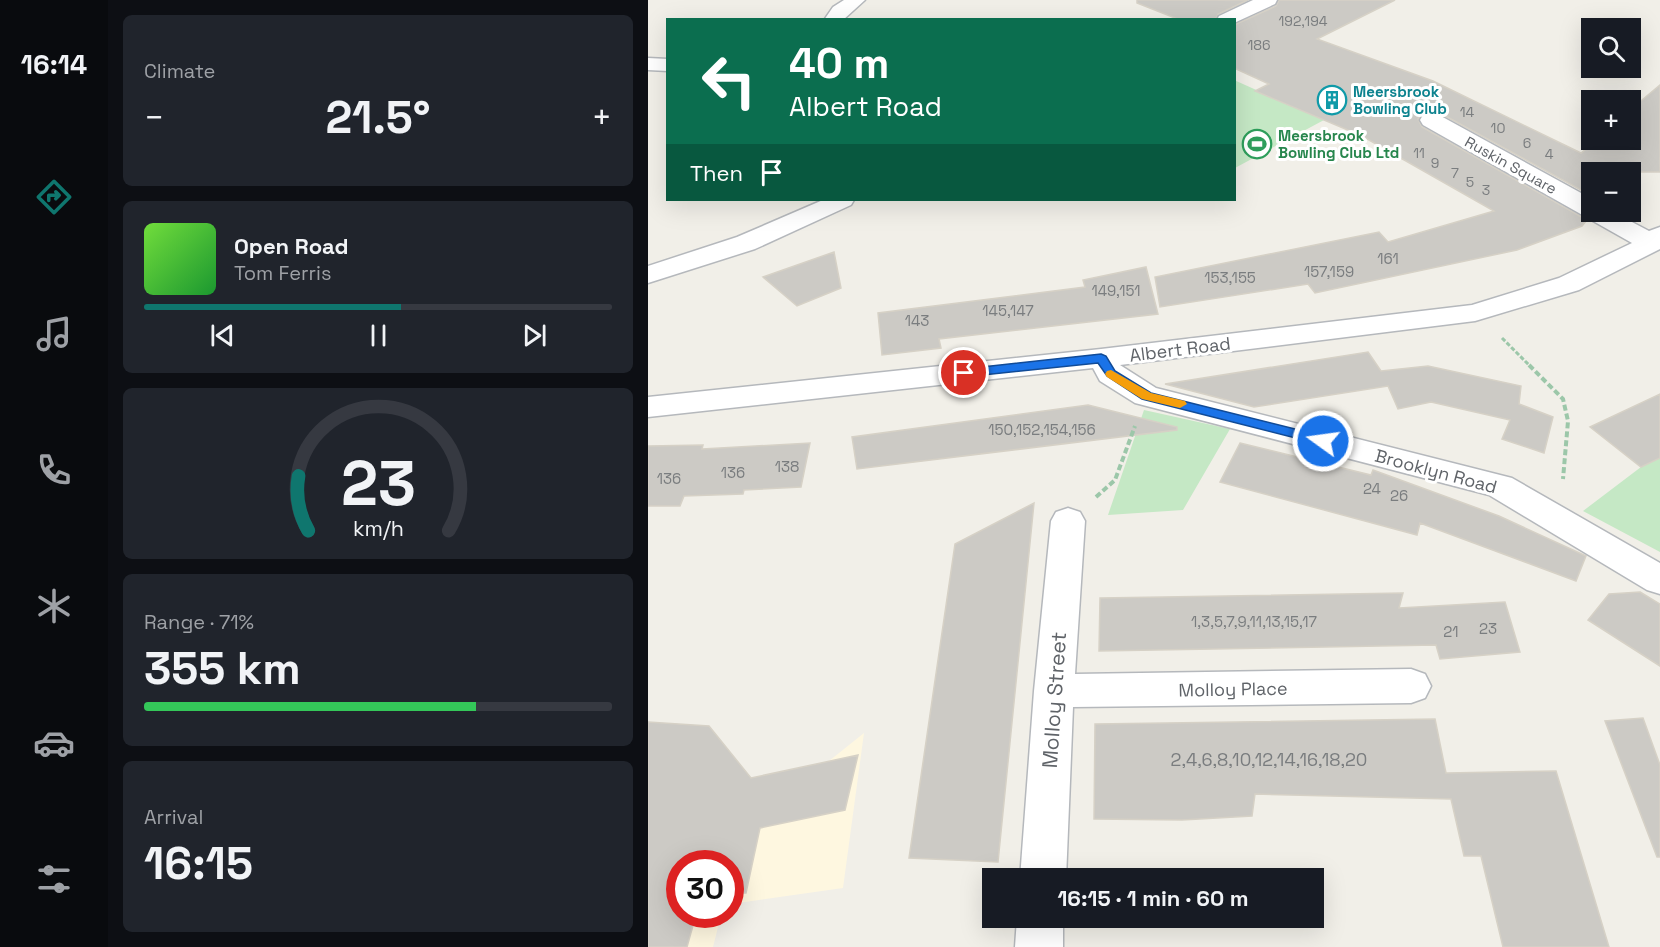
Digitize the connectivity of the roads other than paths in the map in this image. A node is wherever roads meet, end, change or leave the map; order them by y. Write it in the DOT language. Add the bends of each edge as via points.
graph roads {
  1 [pos="856,0"];
  2 [pos="1268,0"];
  3 [pos="835,18"];
  4 [pos="1230,18"];
  5 [pos="648,64"];
  6 [pos="666,65"];
  7 [pos="1431,120"];
  8 [pos="840,201"];
  9 [pos="1581,203"];
  10 [pos="1619,222"];
  11 [pos="1656,239"];
  12 [pos="648,275"];
  13 [pos="1101,358"];
  14 [pos="648,407"];
  15 [pos="1068,521"];
  16 [pos="1660,580"];
  17 [pos="1411,686"];
  18 [pos="1054,691"];
  19 [pos="1044,868"];
  20 [pos="1040,928"];
  21 [pos="1039,947"];
  1 -- 3 [label="street"];
  2 -- 4 [label="street"];
  5 -- 6 [label="street"];
  7 -- 9 [label="street, Ruskin Square"];
  8 -- 12 [label="street" via="746,243"];
  10 -- 11 [label="street, Ruskin Square"];
  11 -- 13 [label="street, Albert Road" via="1569,285 1475,313"];
  13 -- 14 [label="street, Albert Road"];
  13 -- 16 [label="street, Brooklyn Road" via="1111,374 1146,396 1500,486"];
  15 -- 18 [label="street, Molloy Street"];
  17 -- 18 [label="street, Molloy Place"];
  18 -- 19 [label="street, Molloy Street"];
  20 -- 21 [label="street"];
}
